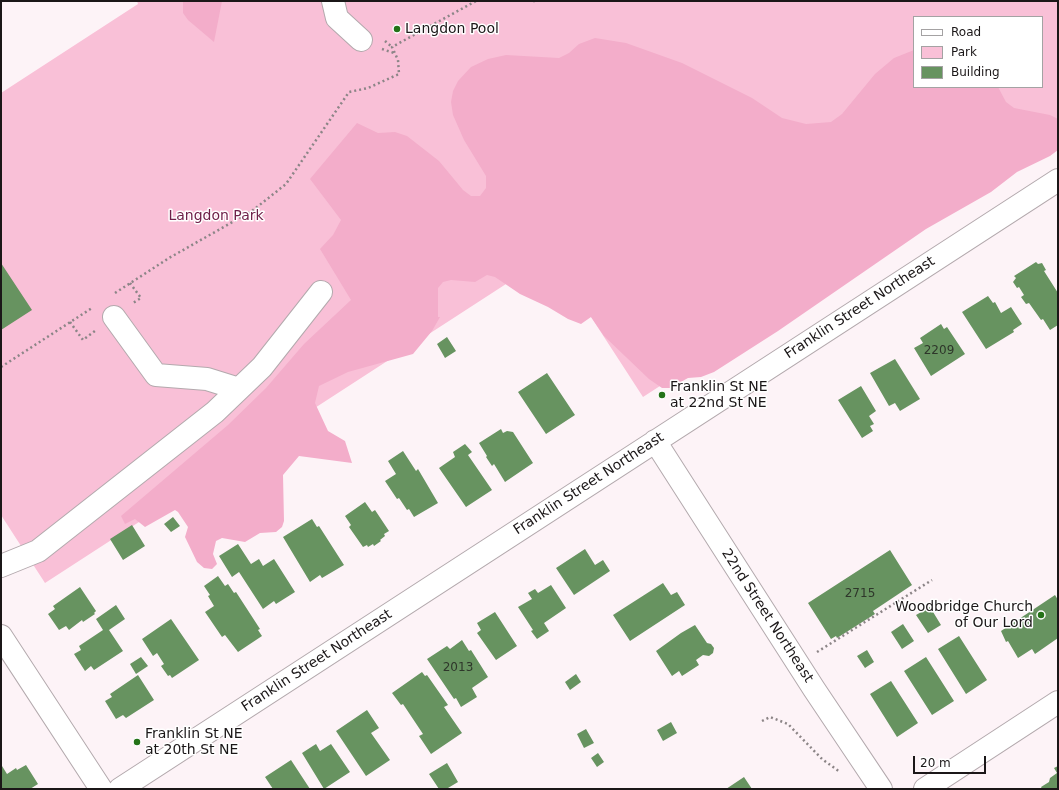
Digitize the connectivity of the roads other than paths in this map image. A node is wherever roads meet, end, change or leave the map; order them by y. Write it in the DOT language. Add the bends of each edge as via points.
graph roads {
  1 [pos="333,1"];
  2 [pos="361,40"];
  3 [pos="1058,180"];
  4 [pos="320,292"];
  5 [pos="105,311"];
  6 [pos="239,389"];
  7 [pos="655,441"];
  8 [pos="1,566"];
  9 [pos="1,636"];
  10 [pos="1058,702"];
  11 [pos="101,789"];
  12 [pos="120,789"];
  13 [pos="881,789"];
  14 [pos="925,789"];
  1 -- 2 [label="street" via="337,18"];
  3 -- 7 [label="street, Franklin Street Northeast"];
  4 -- 6 [label="street" via="262,367"];
  5 -- 6 [label="street" via="156,375 207,379"];
  6 -- 8 [label="street" via="215,412 38,551"];
  7 -- 12 [label="street, Franklin Street Northeast"];
  7 -- 13 [label="street, 22nd Street Northeast"];
  9 -- 11 [label="street"];
  10 -- 14 [label="street"];
}
